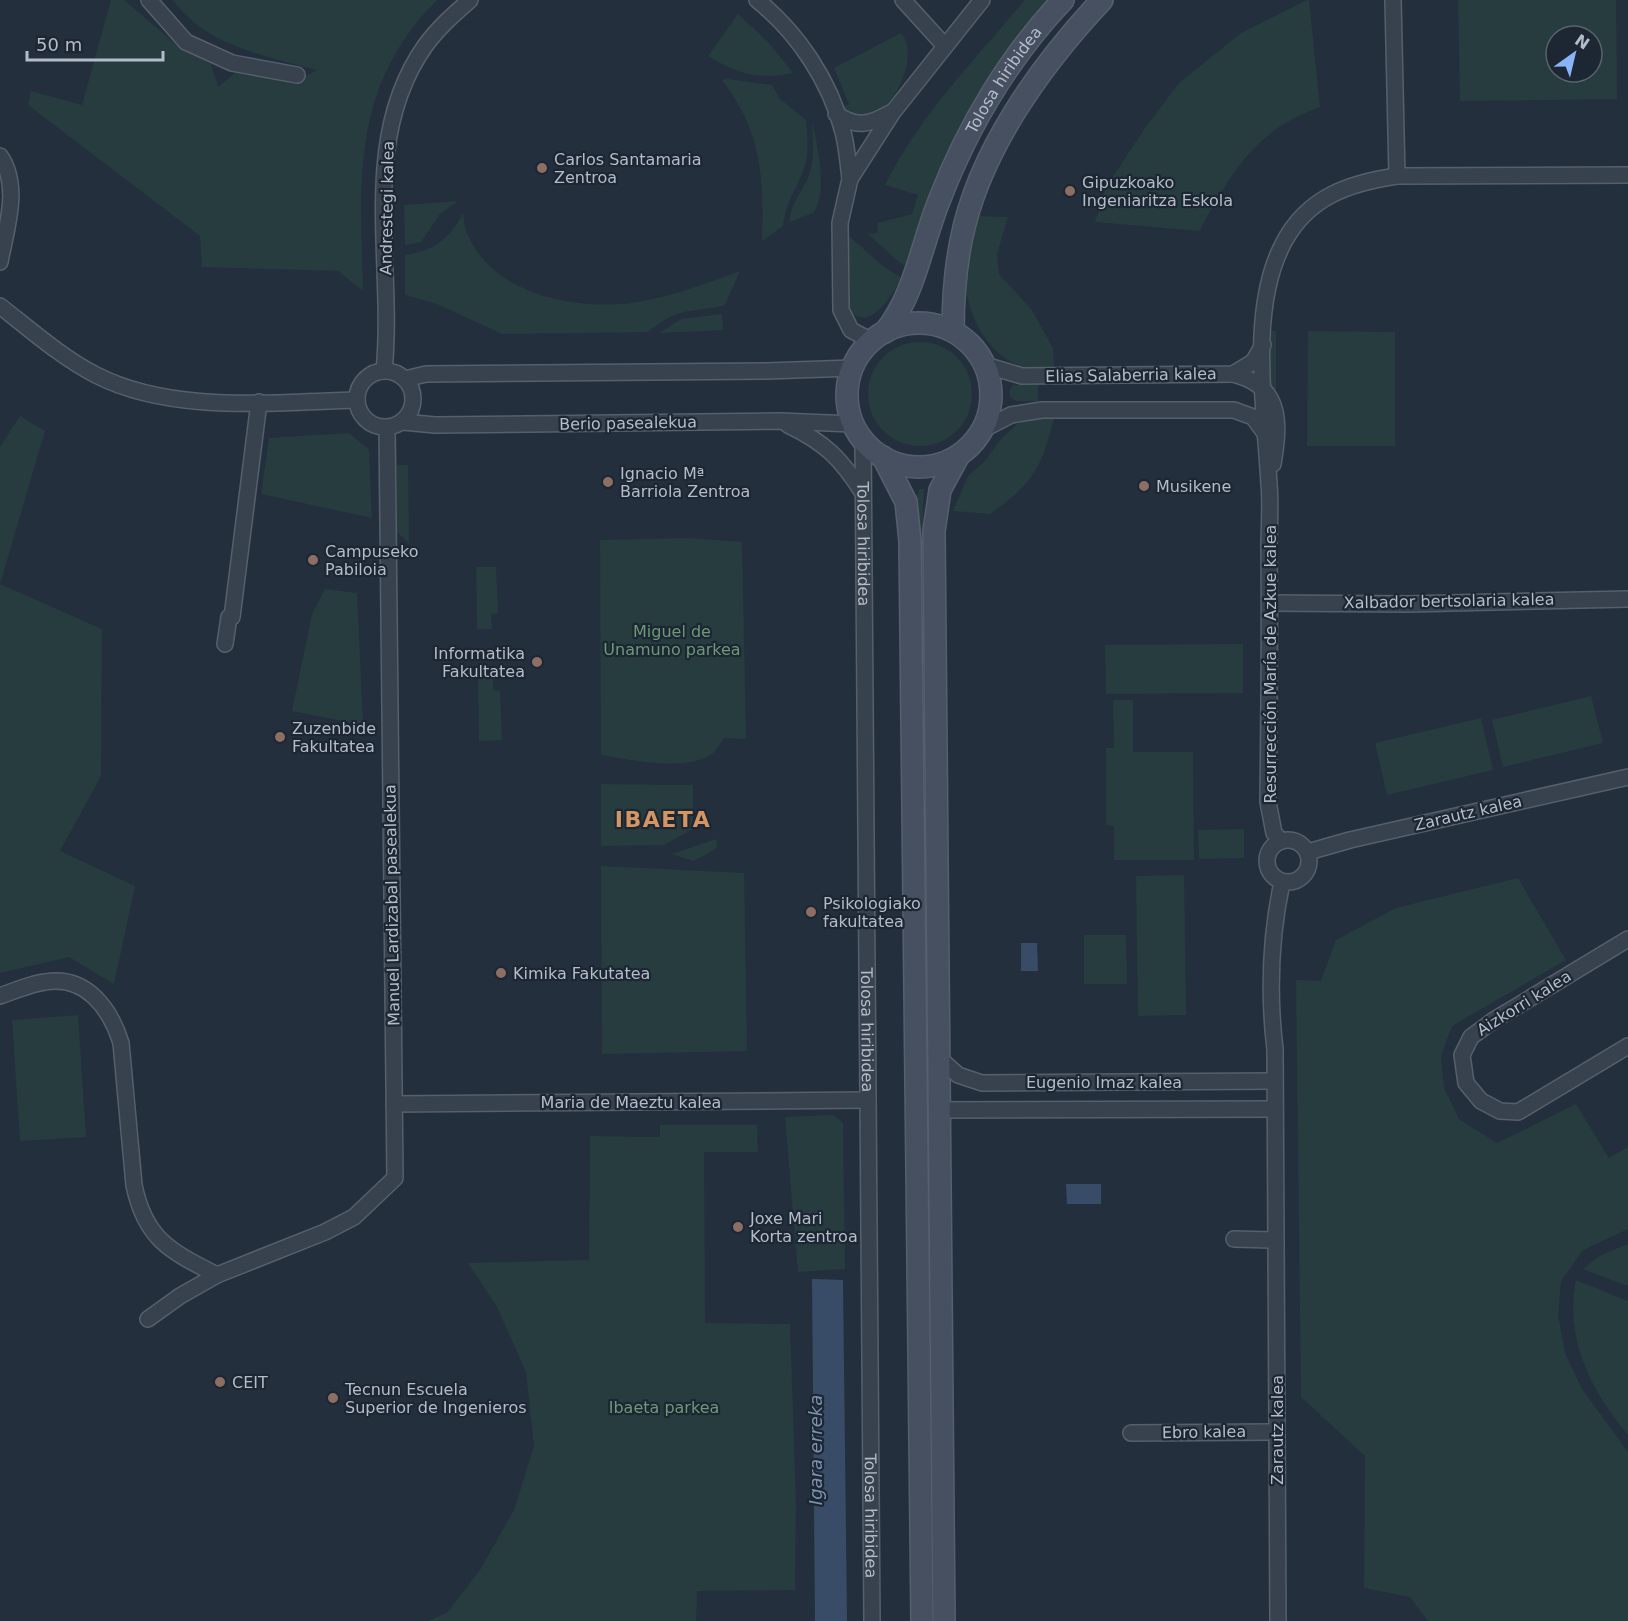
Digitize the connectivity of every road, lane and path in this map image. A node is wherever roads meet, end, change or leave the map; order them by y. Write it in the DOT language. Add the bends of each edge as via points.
graph roads {
  1 [pos="149,0"];
  2 [pos="470,0"];
  3 [pos="757,0"];
  4 [pos="903,0"];
  5 [pos="982,0"];
  6 [pos="1063,0"];
  7 [pos="1102,0"];
  8 [pos="1393,0"];
  9 [pos="944,45"];
  10 [pos="297,75"];
  11 [pos="893,112"];
  12 [pos="836,114"];
  13 [pos="0,156"];
  14 [pos="1628,175"];
  15 [pos="1397,176"];
  16 [pos="850,178"];
  17 [pos="0,261"];
  18 [pos="0,306"];
  19 [pos="953,331"];
  20 [pos="880,335"];
  21 [pos="1263,342"];
  22 [pos="984,365"];
  23 [pos="852,368"];
  24 [pos="384,371"];
  25 [pos="1233,374"];
  26 [pos="405,379"];
  27 [pos="1263,388"];
  28 [pos="357,399"];
  29 [pos="259,402"];
  30 [pos="780,421"];
  31 [pos="403,422"];
  32 [pos="387,428"];
  33 [pos="982,430"];
  34 [pos="858,432"];
  35 [pos="1264,432"];
  36 [pos="959,455"];
  37 [pos="883,457"];
  38 [pos="1269,484"];
  39 [pos="863,494"];
  40 [pos="1628,599"];
  41 [pos="1270,603"];
  42 [pos="225,644"];
  43 [pos="1628,777"];
  44 [pos="1281,841"];
  45 [pos="1308,852"];
  46 [pos="1282,882"];
  47 [pos="1628,939"];
  48 [pos="0,996"];
  49 [pos="1628,1046"];
  50 [pos="939,1058"];
  51 [pos="1275,1081"];
  52 [pos="868,1100"];
  53 [pos="394,1104"];
  54 [pos="1275,1109"];
  55 [pos="940,1110"];
  56 [pos="1234,1239"];
  57 [pos="1276,1240"];
  58 [pos="217,1275"];
  59 [pos="148,1319"];
  60 [pos="1277,1432"];
  61 [pos="1131,1433"];
  62 [pos="872,1621"];
  63 [pos="922,1621"];
  64 [pos="944,1621"];
  65 [pos="1278,1621"];
  1 -- 10 [label="street" via="186,42 232,63"];
  2 -- 24 [label="street, Andrestegi kalea" via="426,45 396,101 384,194"];
  3 -- 12 [label="street" via="818,70"];
  4 -- 9 [label="street"];
  5 -- 9 [label="street"];
  6 -- 20 [label="main road, Tolosa hiribidea" via="1045,19 982,109 952,166 906,300"];
  7 -- 19 [label="main road, Tolosa hiribidea" via="1031,87 981,177 961,239"];
  8 -- 15 [label="street"];
  9 -- 11 [label="street"];
  11 -- 12 [label="street" via="859,126"];
  11 -- 16 [label="street"];
  12 -- 16 [label="street"];
  13 -- 17 [label="street" via="11,189"];
  14 -- 15 [label="street, Resurrección María de Azkue kalea"];
  15 -- 21 [label="street, Resurrección María de Azkue kalea" via="1344,187 1303,216 1284,241 1271,272"];
  16 -- 20 [label="street" via="840,229 841,310 851,330"];
  18 -- 29 [label="street" via="78,365 119,385 185,400"];
  19 -- 20 [label="main road" via="915,323"];
  19 -- 22 [label="main road" via="976,351"];
  20 -- 23 [label="main road"];
  21 -- 25 [label="street, Elias Salaberria kalea" via="1253,362"];
  21 -- 27 [label="street, Resurrección María de Azkue kalea"];
  22 -- 25 [label="street, Elias Salaberria kalea" via="1022,376"];
  22 -- 33 [label="main road" via="991,398"];
  23 -- 26 [label="street" via="426,374"];
  23 -- 34 [label="main road" via="848,405"];
  24 -- 26 [label="street"];
  24 -- 28 [label="street" via="368,377"];
  25 -- 27 [label="street"];
  26 -- 31 [label="street" via="414,401"];
  27 -- 35 [label="street, Resurrección María de Azkue kalea"];
  27 -- 38 [label="street, Resurrección María de Azkue kalea" via="1276,412 1277,442"];
  28 -- 29 [label="street"];
  28 -- 32 [label="street" via="364,417"];
  29 -- 42 [label="street" via="232,617"];
  30 -- 31 [label="street, Berio pasealekua" via="435,425"];
  30 -- 34 [label="street, Berio pasealekua"];
  30 -- 39 [label="street" via="816,438 834,453"];
  31 -- 32 [label="street"];
  32 -- 53 [label="street, Manuel Lardizabal pasealekua"];
  33 -- 35 [label="street, Elias Salaberria kalea" via="1011,415 1034,410 1234,410 1253,417"];
  33 -- 36 [label="main road"];
  34 -- 37 [label="main road"];
  34 -- 39 [label="street, Tolosa hiribidea"];
  35 -- 38 [label="street, Resurrección María de Azkue kalea"];
  36 -- 37 [label="main road" via="929,466 898,464"];
  36 -- 50 [label="main road" via="940,490 934,531"];
  37 -- 63 [label="main road, Tolosa hiribidea" via="906,502 910,541"];
  38 -- 41 [label="street, Resurrección María de Azkue kalea"];
  39 -- 52 [label="street, Tolosa hiribidea"];
  40 -- 41 [label="street, Xalbador bertsolaria kalea"];
  41 -- 44 [label="street, Resurrección María de Azkue kalea" via="1268,802 1274,833"];
  43 -- 45 [label="street, Zarautz kalea"];
  44 -- 45 [label="street" via="1297,841"];
  44 -- 46 [label="street" via="1267,857 1270,872"];
  45 -- 46 [label="street" via="1305,876 1298,881"];
  46 -- 51 [label="street, Zarautz kalea" via="1269,968"];
  47 -- 49 [label="street, Aizkorri kalea" via="1494,1020 1471,1037 1462,1055 1466,1083 1481,1101 1500,1112 1518,1112"];
  48 -- 58 [label="street" via="45,982 63,981 95,996 116,1026 122,1043 138,1207 158,1238"];
  50 -- 51 [label="street, Eugenio Imaz kalea" via="958,1075 982,1083"];
  50 -- 55 [label="main road"];
  51 -- 54 [label="street, Zarautz kalea"];
  52 -- 53 [label="street, Maria de Maeztu kalea"];
  52 -- 62 [label="street, Tolosa hiribidea"];
  53 -- 58 [label="street, Manuel Lardizabal pasealekua" via="395,1178 354,1216 325,1232"];
  54 -- 55 [label="street, Eugenio Imaz kalea"];
  54 -- 57 [label="street, Zarautz kalea"];
  55 -- 64 [label="main road"];
  56 -- 57 [label="street"];
  57 -- 60 [label="street, Zarautz kalea"];
  58 -- 59 [label="street, Manuel Lardizabal pasealekua"];
  60 -- 61 [label="street, Ebro kalea"];
  60 -- 65 [label="street, Zarautz kalea"];
}
